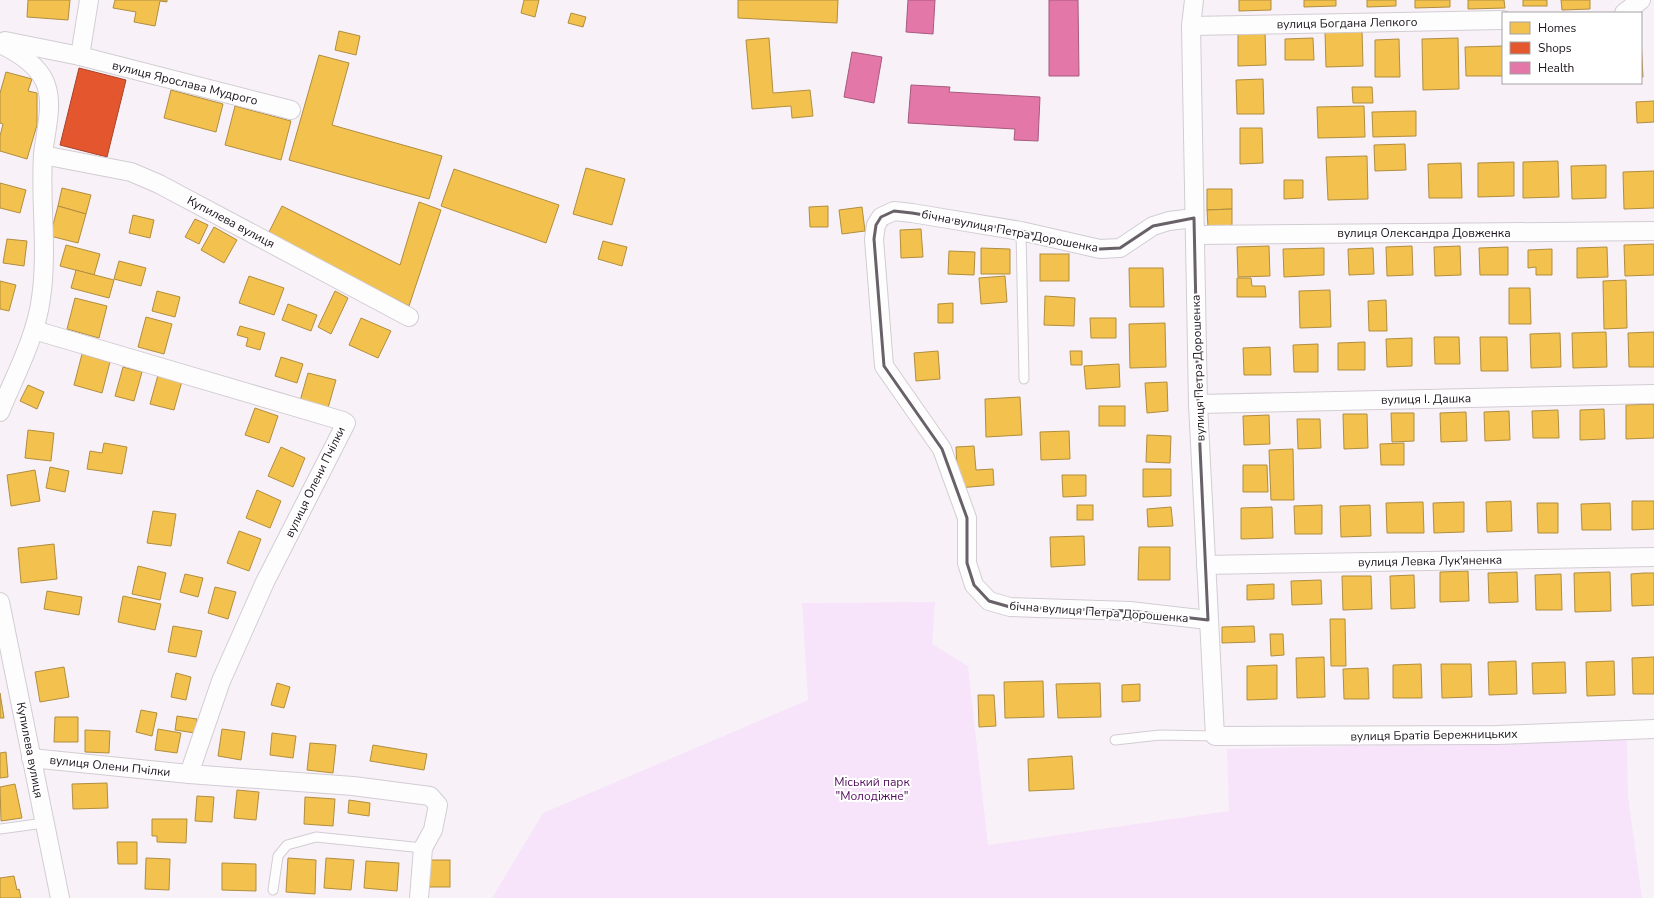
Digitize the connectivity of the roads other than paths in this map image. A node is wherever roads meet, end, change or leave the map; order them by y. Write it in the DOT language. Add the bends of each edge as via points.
graph roads {
  1 [pos="89,0"];
  2 [pos="1194,0"];
  3 [pos="1641,0"];
  4 [pos="1625,12"];
  5 [pos="1502,20"];
  6 [pos="1191,26"];
  7 [pos="0,40"];
  8 [pos="0,44"];
  9 [pos="80,56"];
  10 [pos="291,110"];
  11 [pos="43,155"];
  12 [pos="1194,226"];
  13 [pos="1021,231"];
  14 [pos="1654,231"];
  15 [pos="409,317"];
  16 [pos="34,330"];
  17 [pos="1024,379"];
  18 [pos="1654,394"];
  19 [pos="1198,404"];
  20 [pos="0,412"];
  21 [pos="1654,557"];
  22 [pos="1206,565"];
  23 [pos="0,602"];
  24 [pos="1208,620"];
  25 [pos="1654,729"];
  26 [pos="1215,736"];
  27 [pos="1115,740"];
  28 [pos="31,758"];
  29 [pos="189,774"];
  30 [pos="44,822"];
  31 [pos="0,829"];
  32 [pos="423,848"];
  33 [pos="272,890"];
  34 [pos="60,898"];
  35 [pos="419,898"];
  1 -- 9 [label="street"];
  2 -- 6 [label="street, вулиця Петра Дорошенка"];
  3 -- 4 [label="street"];
  5 -- 6 [label="street, вулиця Богдана Лепкого"];
  6 -- 12 [label="street, вулиця Петра Дорошенка"];
  7 -- 9 [label="street, вулиця Ярослава Мудрого"];
  8 -- 11 [label="street" via="26,60 44,81 49,106"];
  9 -- 10 [label="street, вулиця Ярослава Мудрого"];
  11 -- 15 [label="street, Купилева вулиця" via="131,172 159,184"];
  11 -- 16 [label="street" via="44,273"];
  12 -- 13 [label="street, бічна вулиця Петра Дорошенка" via="1169,221 1153,226 1120,248 1100,249"];
  12 -- 14 [label="street, вулиця Олександра Довженка"];
  12 -- 19 [label="street, вулиця Петра Дорошенка"];
  13 -- 17 [label="lane"];
  13 -- 24 [label="street, бічна вулиця Петра Дорошенка" via="894,211 881,217 876,225 874,239 884,366 942,449 967,518 967,562 974,585 989,601 1010,607 1130,612"];
  16 -- 20 [label="street"];
  16 -- 29 [label="street, вулиця Олени Пчілки" via="346,423 258,596 221,681"];
  18 -- 19 [label="street, вулиця І. Дашка"];
  19 -- 22 [label="street, вулиця Петра Дорошенка"];
  21 -- 22 [label="street, вулиця Левка Лук'яненка"];
  22 -- 24 [label="street, вулиця Петра Дорошенка"];
  23 -- 28 [label="street, Купилева вулиця"];
  24 -- 26 [label="street, вулиця Петра Дорошенка"];
  25 -- 26 [label="street, вулиця Братів Бережницьких" via="1497,735"];
  26 -- 27 [label="lane" via="1160,735"];
  28 -- 29 [label="street, вулиця Олени Пчілки"];
  28 -- 30 [label="street, Купилева вулиця"];
  29 -- 32 [label="street, вулиця Олени Пчілки" via="353,786 430,796 438,804 433,830"];
  30 -- 31 [label="lane"];
  30 -- 34 [label="street, Купилева вулиця"];
  32 -- 33 [label="lane" via="316,836 287,846 278,856"];
  32 -- 35 [label="street, вулиця Олени Пчілки"];
}
